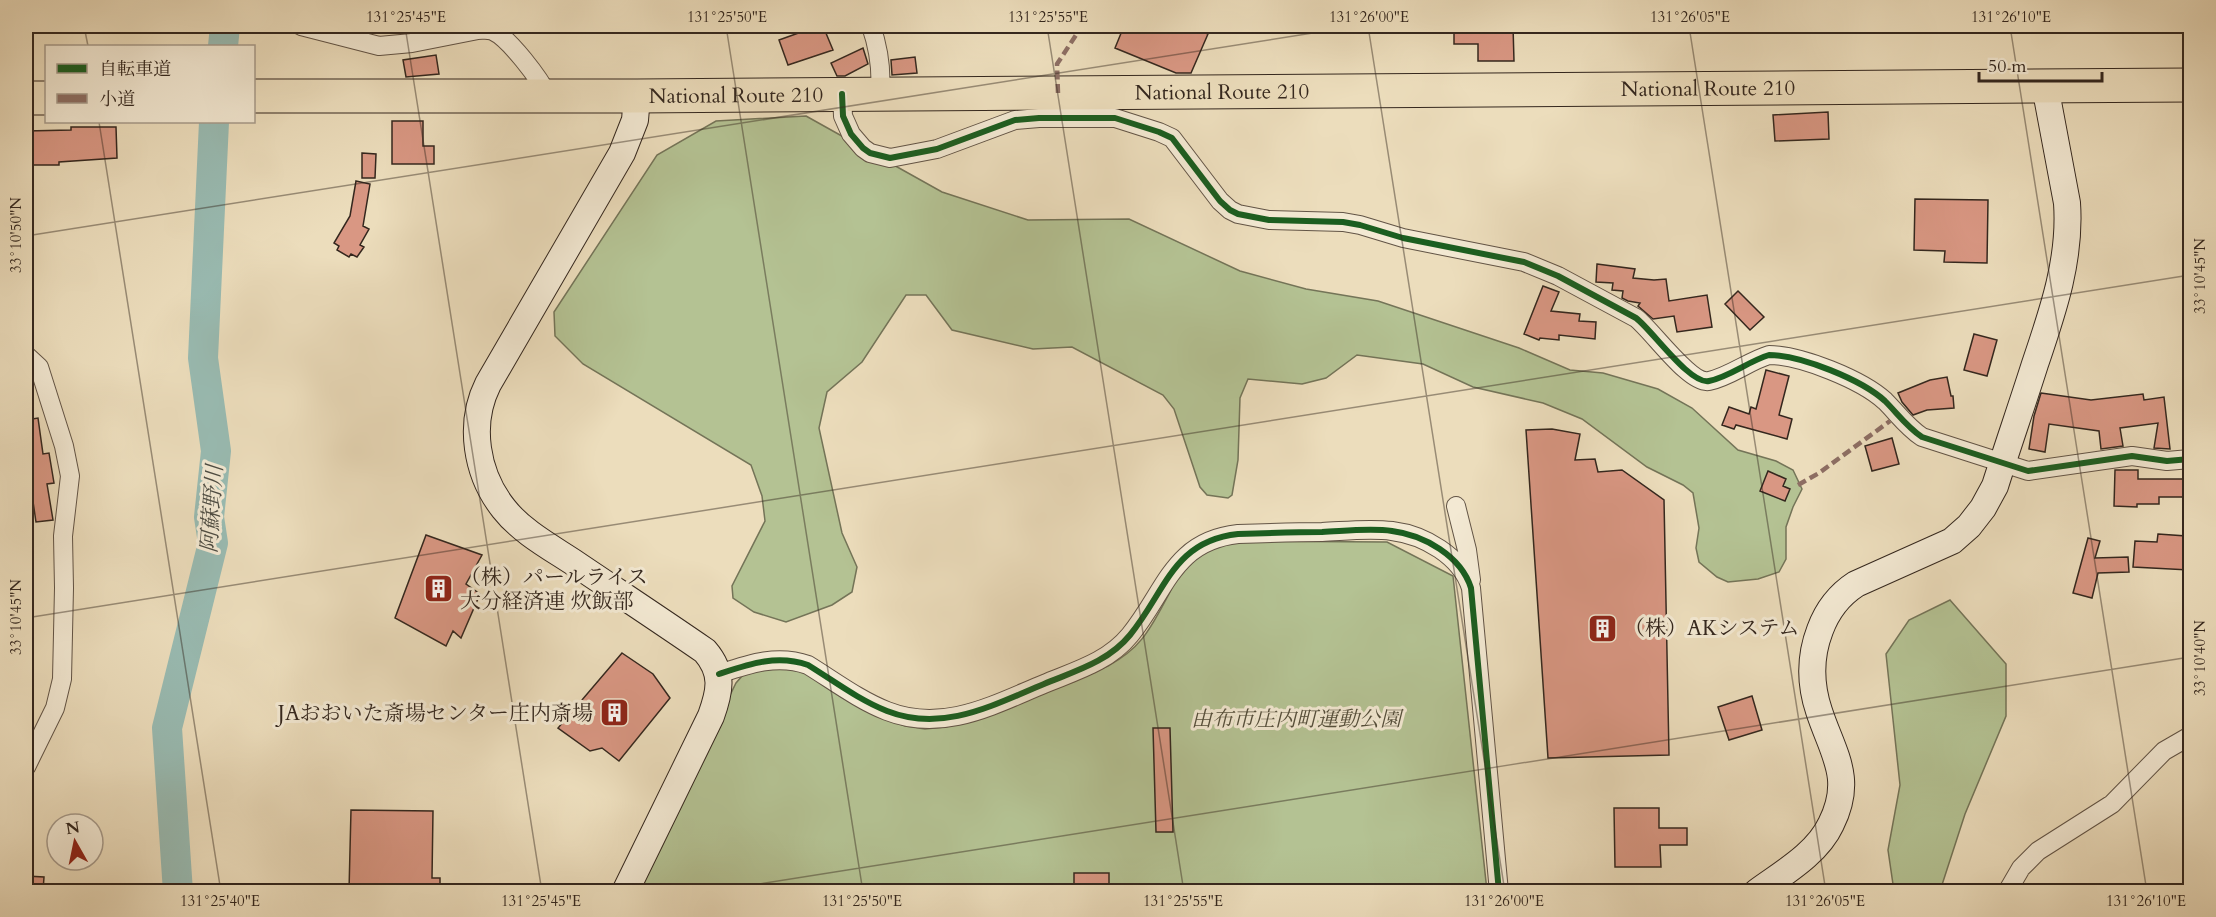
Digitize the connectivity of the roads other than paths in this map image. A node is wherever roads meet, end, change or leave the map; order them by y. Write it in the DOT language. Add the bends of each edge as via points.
graph roads {
  1 [pos="301,26"];
  2 [pos="871,26"];
  3 [pos="2190,85"];
  4 [pos="2045,86"];
  5 [pos="842,94"];
  6 [pos="880,94"];
  7 [pos="263,96"];
  8 [pos="548,96"];
  9 [pos="637,96"];
  10 [pos="26,98"];
  11 [pos="45,98"];
  12 [pos="26,355"];
  13 [pos="2190,459"];
  14 [pos="2002,464"];
  15 [pos="1456,506"];
  16 [pos="1473,597"];
  17 [pos="719,674"];
  18 [pos="2190,736"];
  19 [pos="26,767"];
  20 [pos="625,891"];
  21 [pos="1499,891"];
  22 [pos="1757,891"];
  23 [pos="2007,891"];
  1 -- 8 [label="street" via="379,46 488,30 505,39 542,83"];
  2 -- 6 [label="street" via="879,49"];
  3 -- 4 [label="highway, National Route 210"];
  4 -- 6 [label="highway, National Route 210"];
  4 -- 14 [label="street" via="2065,184 2067,248 2052,314"];
  5 -- 6 [label="highway, National Route 210"];
  5 -- 9 [label="highway, National Route 210"];
  5 -- 14 [label="street" via="843,116 851,134 870,153 890,158 937,149 1015,120 1115,118 1160,132 1172,138 1220,201 1238,214 1269,220 1351,223 1403,238 1524,262 1636,318 1700,380 1711,380 1769,355 1814,365 1869,388 1922,437"];
  7 -- 8 [label="highway, National Route 210"];
  8 -- 9 [label="highway, National Route 210"];
  9 -- 17 [label="street" via="635,120 622,153 488,384 478,411 476,433 487,480 508,514 705,651"];
  10 -- 11 [label="highway"];
  12 -- 19 [label="street" via="39,367 70,477 63,536 62,679 55,708"];
  13 -- 14 [label="street" via="2168,461 2132,456 2032,472"];
  14 -- 22 [label="street" via="1983,508 1952,541 1856,584 1836,601 1827,616 1815,644 1812,674 1819,711 1839,764 1842,784 1838,810 1821,841"];
  15 -- 16 [label="street"];
  16 -- 17 [label="street" via="1467,576 1450,557 1402,533 1382,530 1232,534 1203,543 1185,555 1129,635 1106,657 968,714 937,720 898,715 797,661 765,660"];
  16 -- 21 [label="street"];
  17 -- 20 [label="street" via="711,716"];
  18 -- 23 [label="street" via="2164,751 2112,804 2038,851 2021,868"];
}
